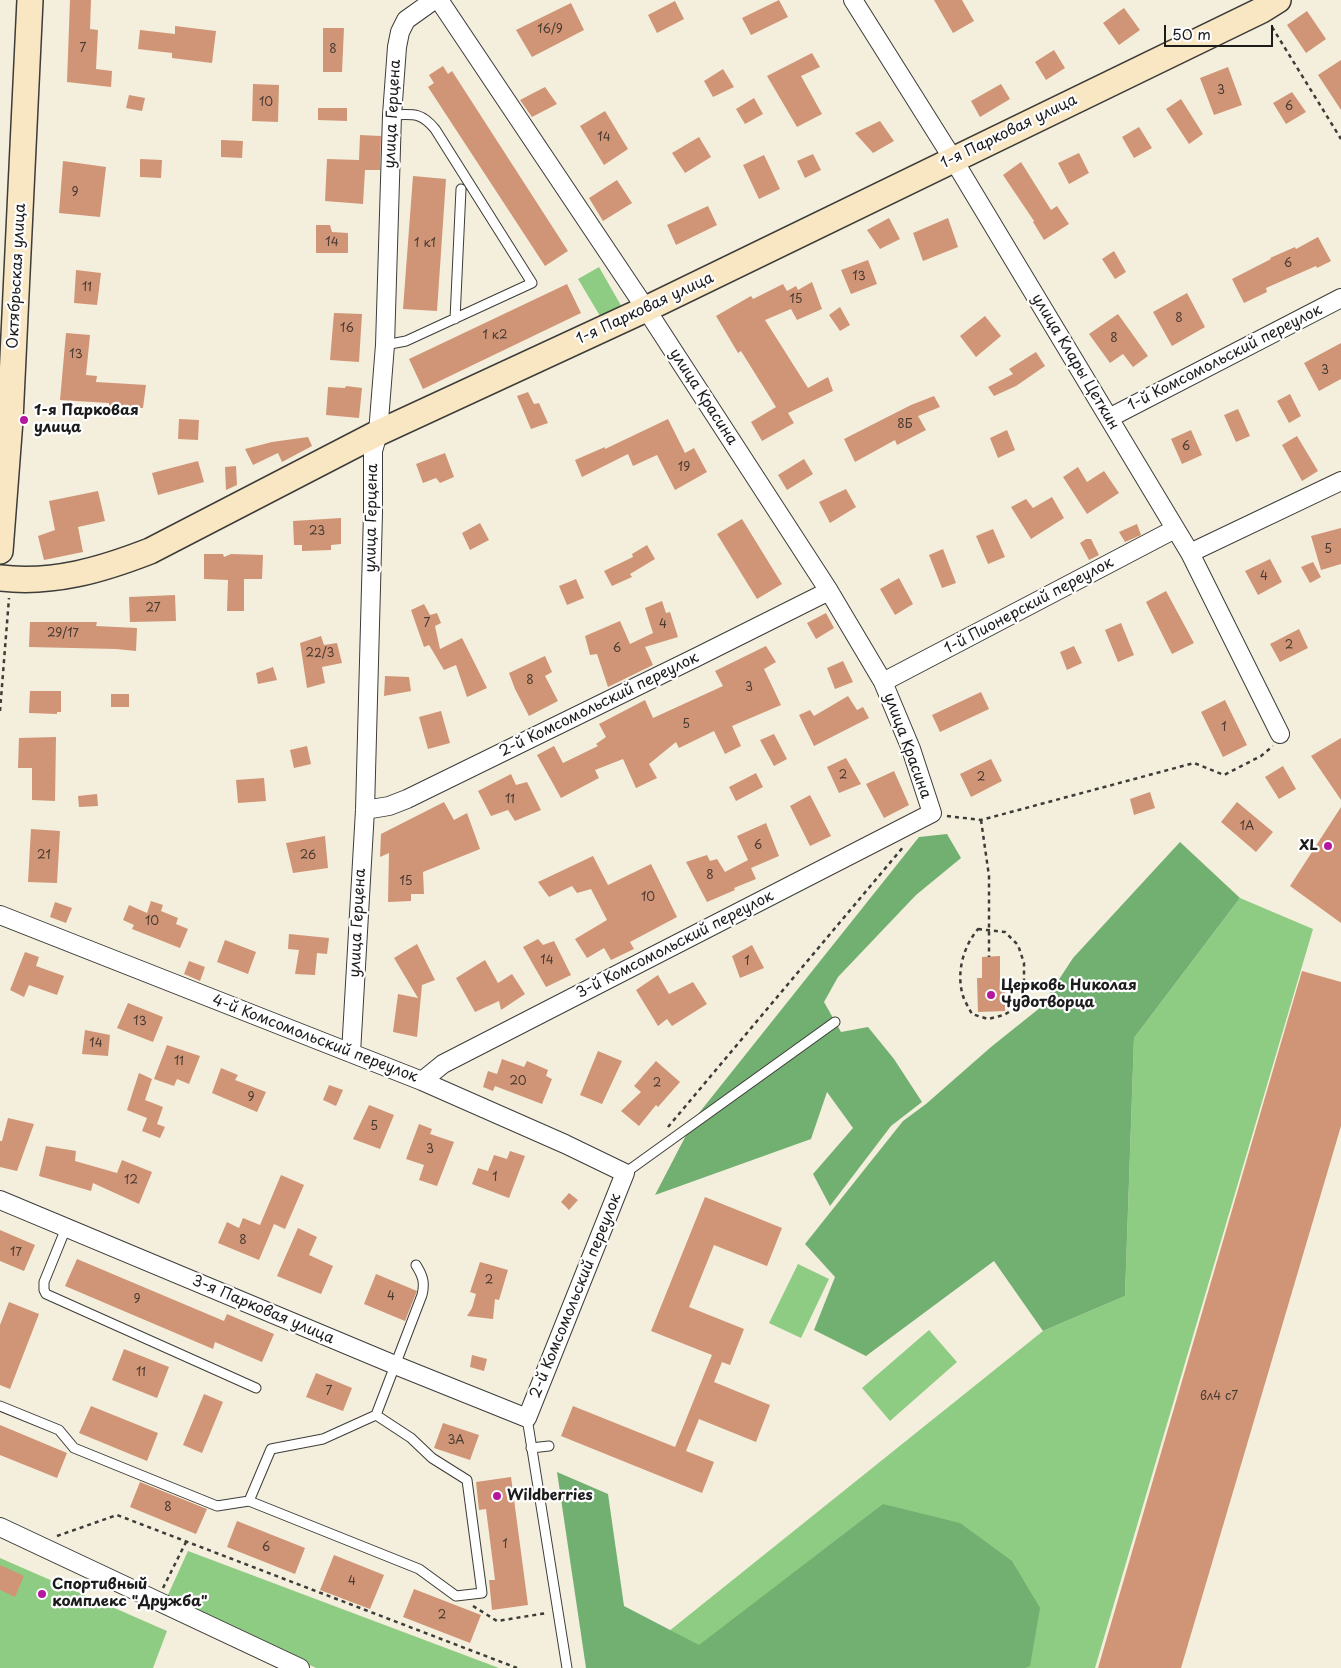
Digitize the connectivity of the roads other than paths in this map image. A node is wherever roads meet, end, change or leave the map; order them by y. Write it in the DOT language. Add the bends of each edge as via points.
graph roads {
  1 [pos="30,0"];
  2 [pos="434,0"];
  3 [pos="439,0"];
  4 [pos="853,0"];
  5 [pos="1270,5"];
  6 [pos="392,115"];
  7 [pos="953,159"];
  8 [pos="461,189"];
  9 [pos="1341,298"];
  10 [pos="646,309"];
  11 [pos="454,319"];
  12 [pos="385,346"];
  13 [pos="1109,418"];
  14 [pos="5,421"];
  15 [pos="378,433"];
  16 [pos="1341,481"];
  17 [pos="1175,529"];
  18 [pos="0,551"];
  19 [pos="1190,553"];
  20 [pos="0,578"];
  21 [pos="829,591"];
  22 [pos="883,682"];
  23 [pos="1280,734"];
  24 [pos="365,810"];
  25 [pos="932,813"];
  26 [pos="0,915"];
  27 [pos="835,1022"];
  28 [pos="351,1053"];
  29 [pos="422,1080"];
  30 [pos="625,1174"];
  31 [pos="0,1200"];
  32 [pos="66,1228"];
  33 [pos="416,1265"];
  34 [pos="395,1365"];
  35 [pos="256,1388"];
  36 [pos="0,1406"];
  37 [pos="376,1415"];
  38 [pos="527,1418"];
  39 [pos="549,1446"];
  40 [pos="531,1448"];
  41 [pos="249,1500"];
  42 [pos="0,1527"];
  43 [pos="300,1668"];
  44 [pos="567,1668"];
  1 -- 14 [label="street, Октябрьская улица"];
  2 -- 6 [label="street, улица Герцена" via="406,20 400,32"];
  3 -- 10 [label="street, улица Красина"];
  4 -- 7 [label="street, улица Клары Цеткин"];
  5 -- 7 [label="street, 1-я Парковая улица"];
  6 -- 11 [label="lane" via="420,115 436,128 532,283"];
  6 -- 12 [label="street, улица Герцена"];
  7 -- 10 [label="street, 1-я Парковая улица"];
  7 -- 13 [label="street, улица Клары Цеткин"];
  8 -- 11 [label="lane"];
  9 -- 13 [label="street, 1-й Комсомольский переулок"];
  10 -- 15 [label="street, 1-я Парковая улица"];
  10 -- 21 [label="street, улица Красина"];
  11 -- 12 [label="lane" via="406,341"];
  12 -- 15 [label="street, улица Герцена"];
  13 -- 17 [label="street, улица Клары Цеткин"];
  14 -- 18 [label="street, Октябрьская улица"];
  15 -- 20 [label="street, 1-я Парковая улица" via="150,551 112,566 54,578"];
  15 -- 24 [label="street, улица Герцена" via="373,451"];
  16 -- 19 [label="street"];
  17 -- 19 [label="street, улица Клары Цеткин"];
  17 -- 22 [label="street, 1-й Пионерский переулок"];
  19 -- 23 [label="street, улица Клары Цеткин"];
  21 -- 22 [label="street, улица Красина"];
  21 -- 24 [label="street, 2-й Комсомольский переулок" via="407,799"];
  22 -- 25 [label="street, улица Красина" via="911,749"];
  24 -- 28 [label="street, улица Герцена"];
  25 -- 29 [label="street, 3-й Комсомольский переулок" via="443,1064"];
  26 -- 28 [label="street, 4-й Комсомольский переулок"];
  27 -- 30 [label="lane"];
  28 -- 29 [label="street, 4-й Комсомольский переулок"];
  29 -- 30 [label="street, 4-й Комсомольский переулок"];
  30 -- 38 [label="street, 2-й Комсомольский переулок"];
  31 -- 32 [label="street, 3-я Парковая улица"];
  32 -- 34 [label="street, 3-я Парковая улица"];
  32 -- 35 [label="lane" via="44,1282 46,1294"];
  33 -- 34 [label="lane" via="422,1274 422,1295"];
  34 -- 37 [label="lane"];
  34 -- 38 [label="street, 3-я Парковая улица"];
  36 -- 41 [label="lane" via="58,1430 74,1448 217,1506"];
  37 -- 41 [label="lane" via="323,1439 271,1449"];
  37 -- 41 [label="lane" via="467,1480 482,1593 456,1596 419,1569"];
  38 -- 40 [label="lane"];
  39 -- 40 [label="lane"];
  40 -- 44 [label="lane"];
  42 -- 43 [label="street"];
}
